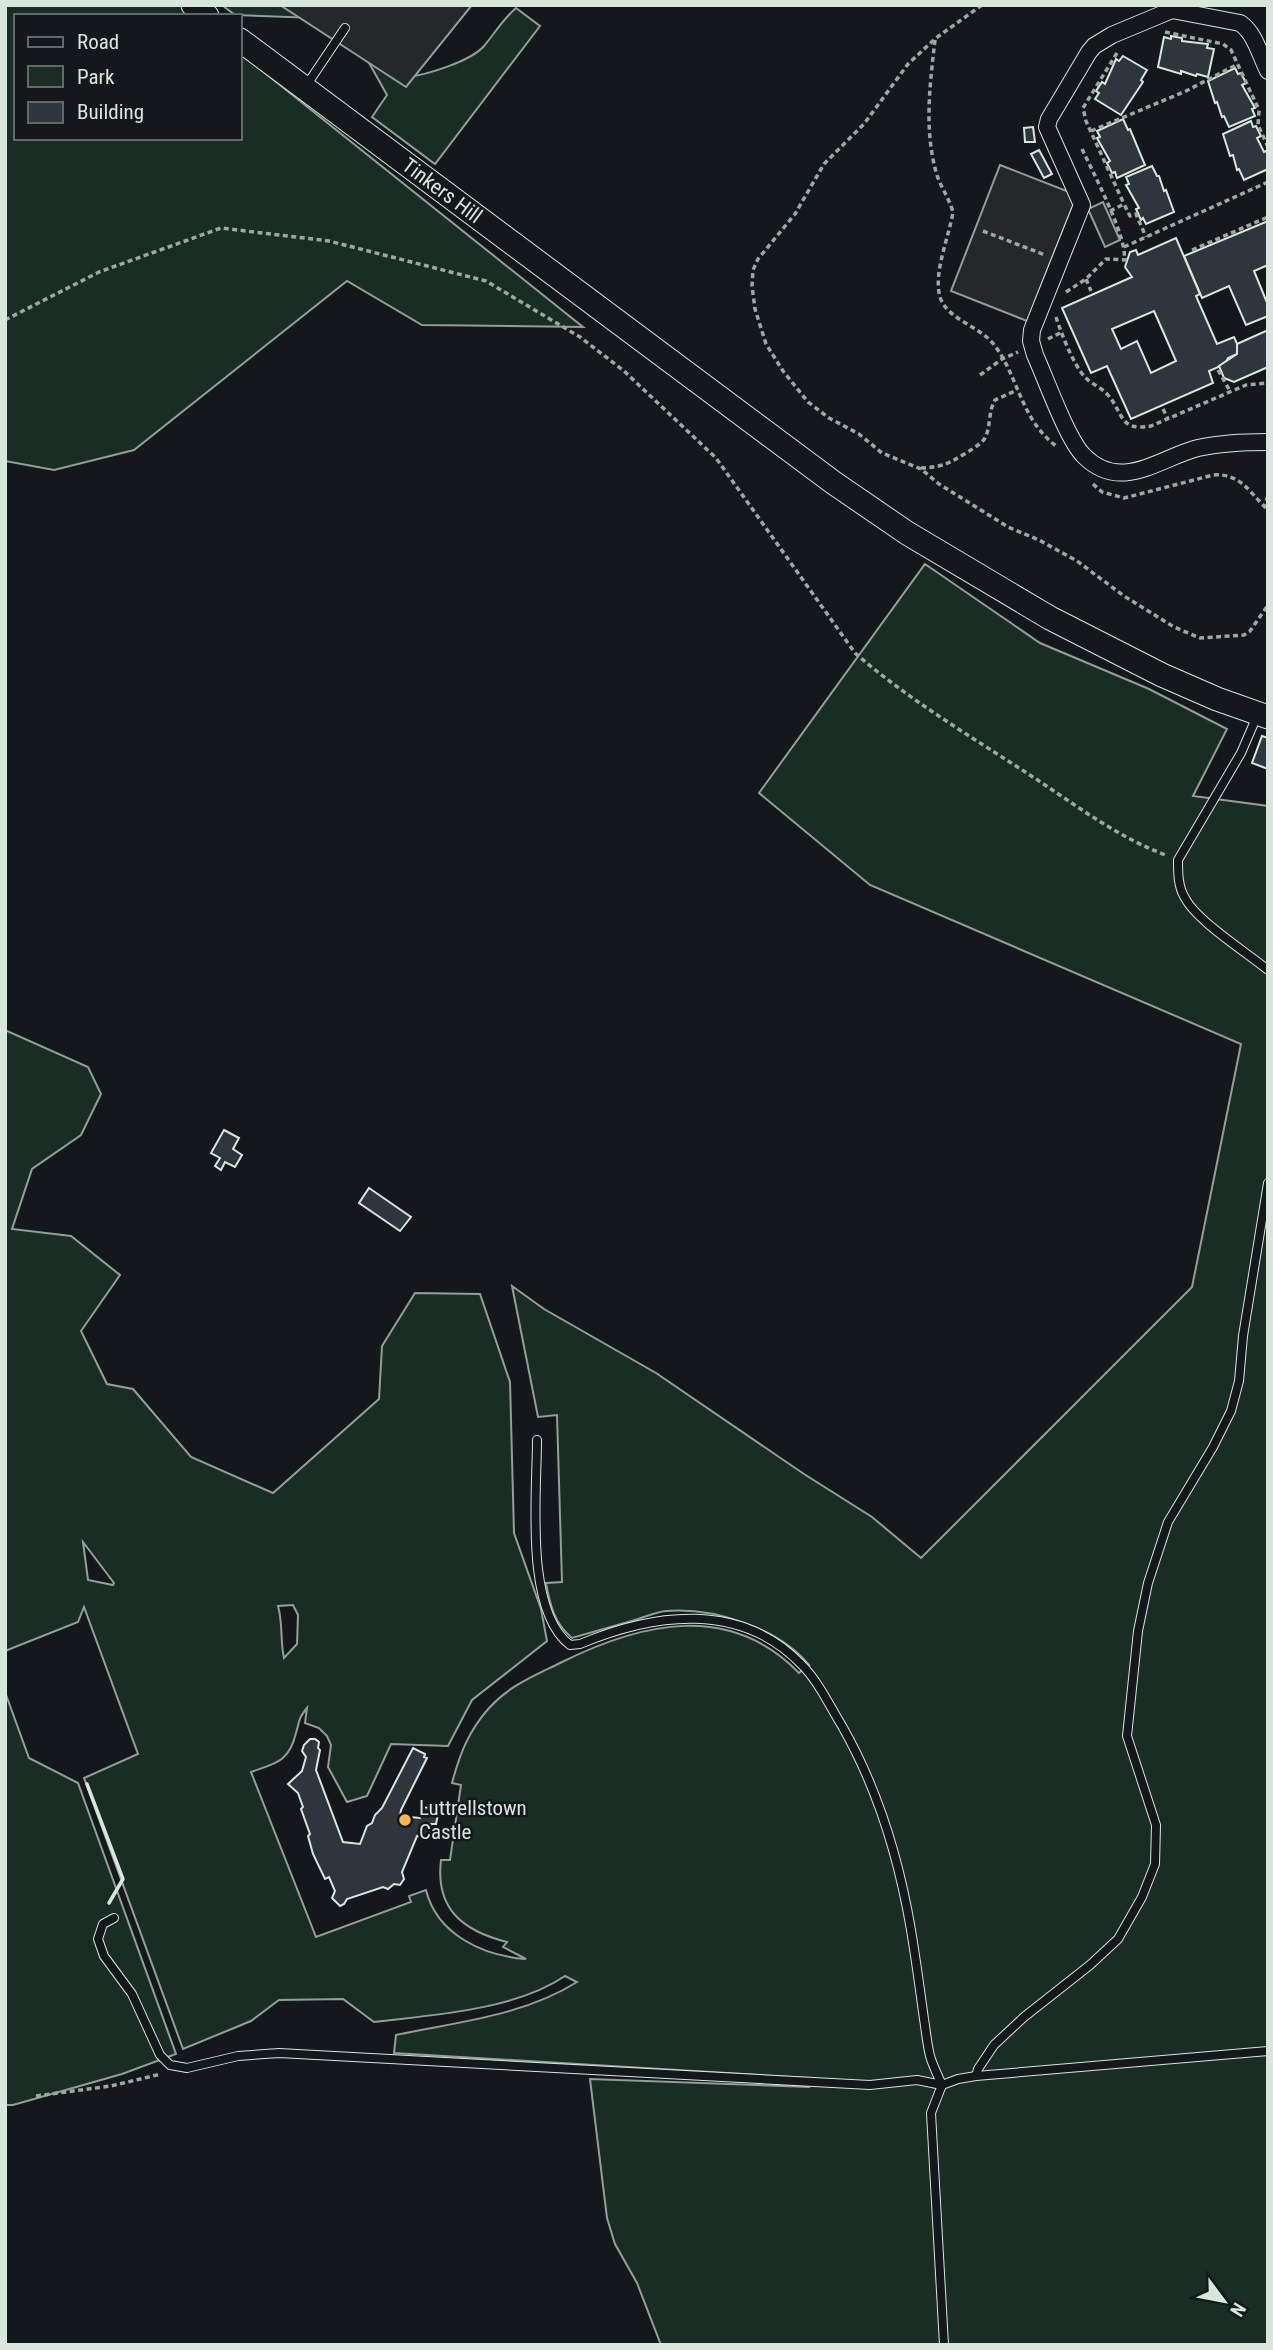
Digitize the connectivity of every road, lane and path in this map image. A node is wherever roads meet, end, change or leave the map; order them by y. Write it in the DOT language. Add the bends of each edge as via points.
graph roads {
  1 [pos="982,5"];
  2 [pos="345,28"];
  3 [pos="1161,32"];
  4 [pos="242,42"];
  5 [pos="1124,48"];
  6 [pos="1238,64"];
  7 [pos="1268,71"];
  8 [pos="304,89"];
  9 [pos="1091,131"];
  10 [pos="1268,147"];
  11 [pos="1082,149"];
  12 [pos="1268,182"];
  13 [pos="1125,204"];
  14 [pos="1110,211"];
  15 [pos="1268,216"];
  16 [pos="983,231"];
  17 [pos="1146,237"];
  18 [pos="1124,247"];
  19 [pos="1192,250"];
  20 [pos="1060,260"];
  21 [pos="1086,279"];
  22 [pos="1091,291"];
  23 [pos="1062,296"];
  24 [pos="1055,308"];
  25 [pos="5,320"];
  26 [pos="1218,370"];
  27 [pos="1268,383"];
  28 [pos="1017,390"];
  29 [pos="1230,391"];
  30 [pos="1163,409"];
  31 [pos="1168,419"];
  32 [pos="1268,442"];
  33 [pos="918,468"];
  34 [pos="1268,496"];
  35 [pos="1268,511"];
  36 [pos="1268,605"];
  37 [pos="1263,715"];
  38 [pos="1178,860"];
  39 [pos="1268,970"];
  40 [pos="1268,1183"];
  41 [pos="537,1440"];
  42 [pos="114,1918"];
  43 [pos="1268,2050"];
  44 [pos="187,2068"];
  45 [pos="976,2076"];
  46 [pos="942,2085"];
  47 [pos="36,2096"];
  48 [pos="944,2345"];
  1 -- 33 [label="path" via="908,64 864,124 824,164 795,214 753,270 755,309 766,344 795,387 829,418 894,460"];
  2 -- 8 [label="lane"];
  3 -- 6 [label="path" via="1227,46"];
  4 -- 8 [label="main road, Tinkers Hill"];
  5 -- 9 [label="path" via="1083,108"];
  6 -- 9 [label="path"];
  6 -- 10 [label="path" via="1259,110 1258,125"];
  7 -- 20 [label="street" via="1251,34 1240,23 1178,10 1094,46 1047,127 1082,205"];
  8 -- 37 [label="main road, Tinkers Hill" via="907,533 1050,618 1150,669"];
  9 -- 13 [label="path"];
  11 -- 14 [label="path"];
  12 -- 17 [label="path"];
  13 -- 14 [label="path"];
  13 -- 17 [label="path" via="1130,216 1136,214"];
  14 -- 18 [label="path"];
  15 -- 19 [label="path"];
  16 -- 20 [label="path"];
  17 -- 18 [label="path"];
  18 -- 21 [label="path" via="1126,260 1106,259"];
  20 -- 32 [label="street" via="1031,341 1084,456 1124,474 1199,448"];
  21 -- 22 [label="path"];
  21 -- 23 [label="path"];
  24 -- 31 [label="path" via="1080,371 1107,393 1125,422 1140,428"];
  25 -- 38 [label="path" via="99,272 221,228 329,241 486,281 580,337 624,371 716,458 855,653 883,678 1132,840"];
  26 -- 29 [label="path"];
  27 -- 29 [label="path"];
  28 -- 33 [label="path" via="992,405 982,443 943,465"];
  29 -- 31 [label="path"];
  30 -- 31 [label="path"];
  33 -- 36 [label="path" via="1189,634 1200,638 1244,635"];
  34 -- 35 [label="path"];
  37 -- 38 [label="lane"];
  38 -- 39 [label="lane" via="1184,897 1201,918"];
  40 -- 45 [label="lane" via="1231,1411 1168,1522 1138,1631 1127,1736 1156,1825 1155,1864 1118,1939 994,2045"];
  41 -- 46 [label="lane" via="537,1570 552,1624 562,1639 570,1645 580,1644 654,1621 713,1619 743,1627 786,1649 818,1686 863,1764 894,1852 930,2054"];
  42 -- 44 [label="lane" via="103,1924 98,1939 104,1956 132,1994 160,2055 170,2065"];
  43 -- 45 [label="lane"];
  44 -- 46 [label="lane" via="238,2056 279,2053 870,2085 917,2080"];
  44 -- 47 [label="path" via="111,2086"];
  45 -- 46 [label="lane"];
  46 -- 48 [label="lane" via="931,2113"];
}
